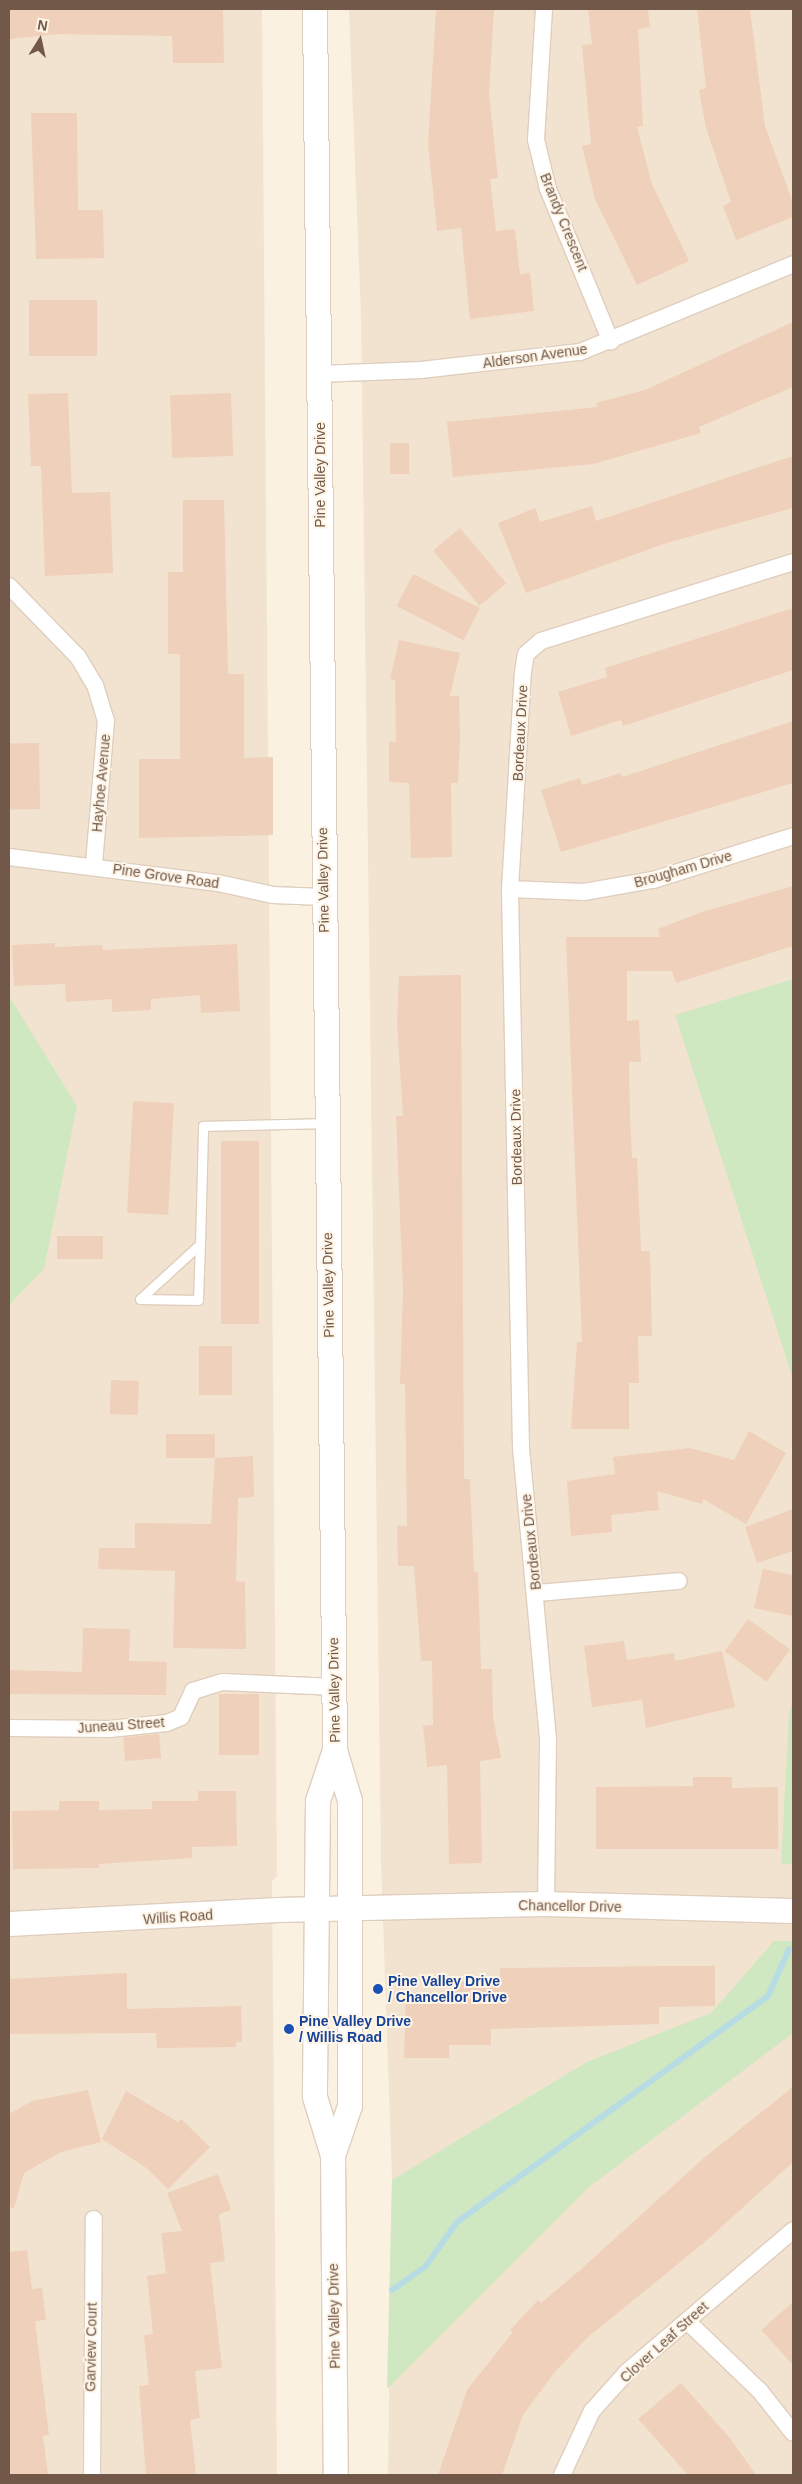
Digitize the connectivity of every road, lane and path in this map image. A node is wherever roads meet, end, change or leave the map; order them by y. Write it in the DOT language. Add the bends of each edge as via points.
graph roads {
  1 [pos="315,9"];
  2 [pos="544,9"];
  3 [pos="793,264"];
  4 [pos="611,342"];
  5 [pos="319,374"];
  6 [pos="793,562"];
  7 [pos="9,586"];
  8 [pos="793,836"];
  9 [pos="9,857"];
  10 [pos="94,865"];
  11 [pos="510,889"];
  12 [pos="322,897"];
  13 [pos="326,1123"];
  14 [pos="200,1244"];
  15 [pos="678,1581"];
  16 [pos="536,1593"];
  17 [pos="335,1687"];
  18 [pos="9,1728"];
  19 [pos="335,1750"];
  20 [pos="546,1904"];
  21 [pos="316,1909"];
  22 [pos="347,1909"];
  23 [pos="793,1911"];
  24 [pos="9,1924"];
  25 [pos="333,2156"];
  26 [pos="94,2218"];
  27 [pos="793,2230"];
  28 [pos="687,2321"];
  29 [pos="793,2432"];
  30 [pos="92,2475"];
  31 [pos="336,2475"];
  32 [pos="562,2475"];
  1 -- 5 [label="main road, Pine Valley Drive"];
  2 -- 4 [label="street, Brandy Crescent" via="536,140 548,189"];
  3 -- 4 [label="street, Alderson Avenue"];
  4 -- 5 [label="street, Alderson Avenue" via="554,356"];
  5 -- 12 [label="main road, Pine Valley Drive"];
  6 -- 11 [label="street, Bordeaux Drive" via="541,641 526,654"];
  7 -- 10 [label="street, Hayhoe Avenue" via="78,657 95,685 106,721"];
  8 -- 11 [label="street, Brougham Drive" via="653,880 584,892"];
  9 -- 10 [label="street, Pine Grove Road"];
  10 -- 12 [label="street, Pine Grove Road" via="273,895"];
  11 -- 16 [label="street, Bordeaux Drive" via="521,1448"];
  12 -- 13 [label="main road, Pine Valley Drive"];
  13 -- 14 [label="lane" via="203,1126"];
  13 -- 17 [label="main road, Pine Valley Drive"];
  14 -- 14 [label="lane" via="198,1300 140,1299 173,1268"];
  15 -- 16 [label="street"];
  16 -- 20 [label="street, Bordeaux Drive" via="548,1739"];
  17 -- 18 [label="street, Juneau Street" via="223,1682 193,1691 181,1717 167,1723 110,1729"];
  17 -- 19 [label="main road, Pine Valley Drive"];
  19 -- 21 [label="main road, Pine Valley Drive" via="318,1801"];
  19 -- 22 [label="main road, Pine Valley Drive" via="350,1800"];
  20 -- 22 [label="main road, Chancellor Drive"];
  20 -- 23 [label="main road, Chancellor Drive"];
  21 -- 22 [label="main road, Willis Road"];
  21 -- 24 [label="main road, Willis Road"];
  21 -- 25 [label="main road, Pine Valley Drive" via="315,2097"];
  22 -- 25 [label="main road, Pine Valley Drive" via="350,2106"];
  25 -- 31 [label="main road, Pine Valley Drive"];
  26 -- 30 [label="street, Garview Court"];
  27 -- 28 [label="street, Clover Leaf Street"];
  28 -- 29 [label="street" via="760,2391"];
  28 -- 32 [label="street, Clover Leaf Street" via="627,2372 592,2412"];
}
